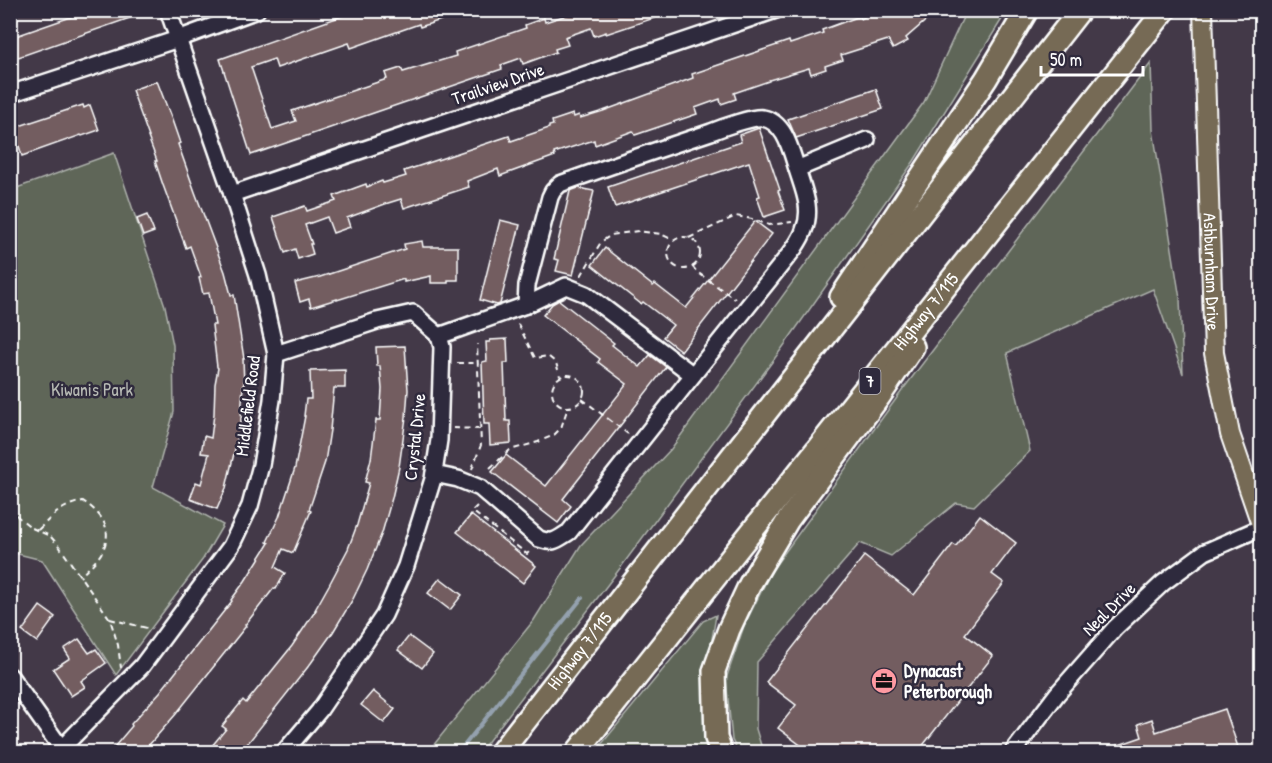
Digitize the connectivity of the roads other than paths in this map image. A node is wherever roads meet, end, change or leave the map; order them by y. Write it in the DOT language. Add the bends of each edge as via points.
graph roads {
  1 [pos="168,10"];
  2 [pos="257,10"];
  3 [pos="776,10"];
  4 [pos="1027,10"];
  5 [pos="1080,10"];
  6 [pos="1165,10"];
  7 [pos="1203,13"];
  8 [pos="178,39"];
  9 [pos="10,94"];
  10 [pos="867,140"];
  11 [pos="797,169"];
  12 [pos="231,194"];
  13 [pos="949,282"];
  14 [pos="520,307"];
  15 [pos="439,336"];
  16 [pos="276,354"];
  17 [pos="693,375"];
  18 [pos="434,474"];
  19 [pos="710,486"];
  20 [pos="1262,527"];
  21 [pos="10,676"];
  22 [pos="61,752"];
  23 [pos="284,753"];
  24 [pos="501,753"];
  25 [pos="577,753"];
  26 [pos="721,753"];
  27 [pos="1013,753"];
  1 -- 8 [label="street, Middlefield Road"];
  2 -- 8 [label="street"];
  3 -- 12 [label="street, Trailview Drive"];
  4 -- 19 [label="highway" via="986,79 835,306 748,418"];
  5 -- 19 [label="highway, Highway 7/115"];
  6 -- 13 [label="highway, Highway 7/115 / 7"];
  7 -- 20 [label="main road, Ashburnham Drive" via="1214,353 1230,434"];
  8 -- 9 [label="street"];
  8 -- 12 [label="street, Middlefield Road"];
  10 -- 11 [label="street"];
  11 -- 14 [label="street" via="781,130 762,117 560,184 550,197"];
  11 -- 17 [label="street" via="809,214 804,230 793,250"];
  12 -- 16 [label="street, Middlefield Road" via="258,274"];
  13 -- 25 [label="highway, Highway 7/115 / 7"];
  13 -- 26 [label="highway" via="932,320 788,520 750,584 714,671 716,738"];
  14 -- 15 [label="street"];
  14 -- 17 [label="street" via="566,286 575,289"];
  15 -- 16 [label="street" via="413,314 377,321"];
  15 -- 18 [label="street, Crystal Drive" via="442,347"];
  16 -- 22 [label="street, Middlefield Road" via="263,454 250,507 231,546 142,666"];
  17 -- 18 [label="street" via="569,532 554,542 539,539 480,489"];
  18 -- 23 [label="street, Crystal Drive" via="406,566 384,615 319,711"];
  19 -- 24 [label="highway, Highway 7/115"];
  20 -- 27 [label="street, Neal Drive" via="1205,552 1163,583 1115,628 1057,694"];
  21 -- 22 [label="street"];
}
